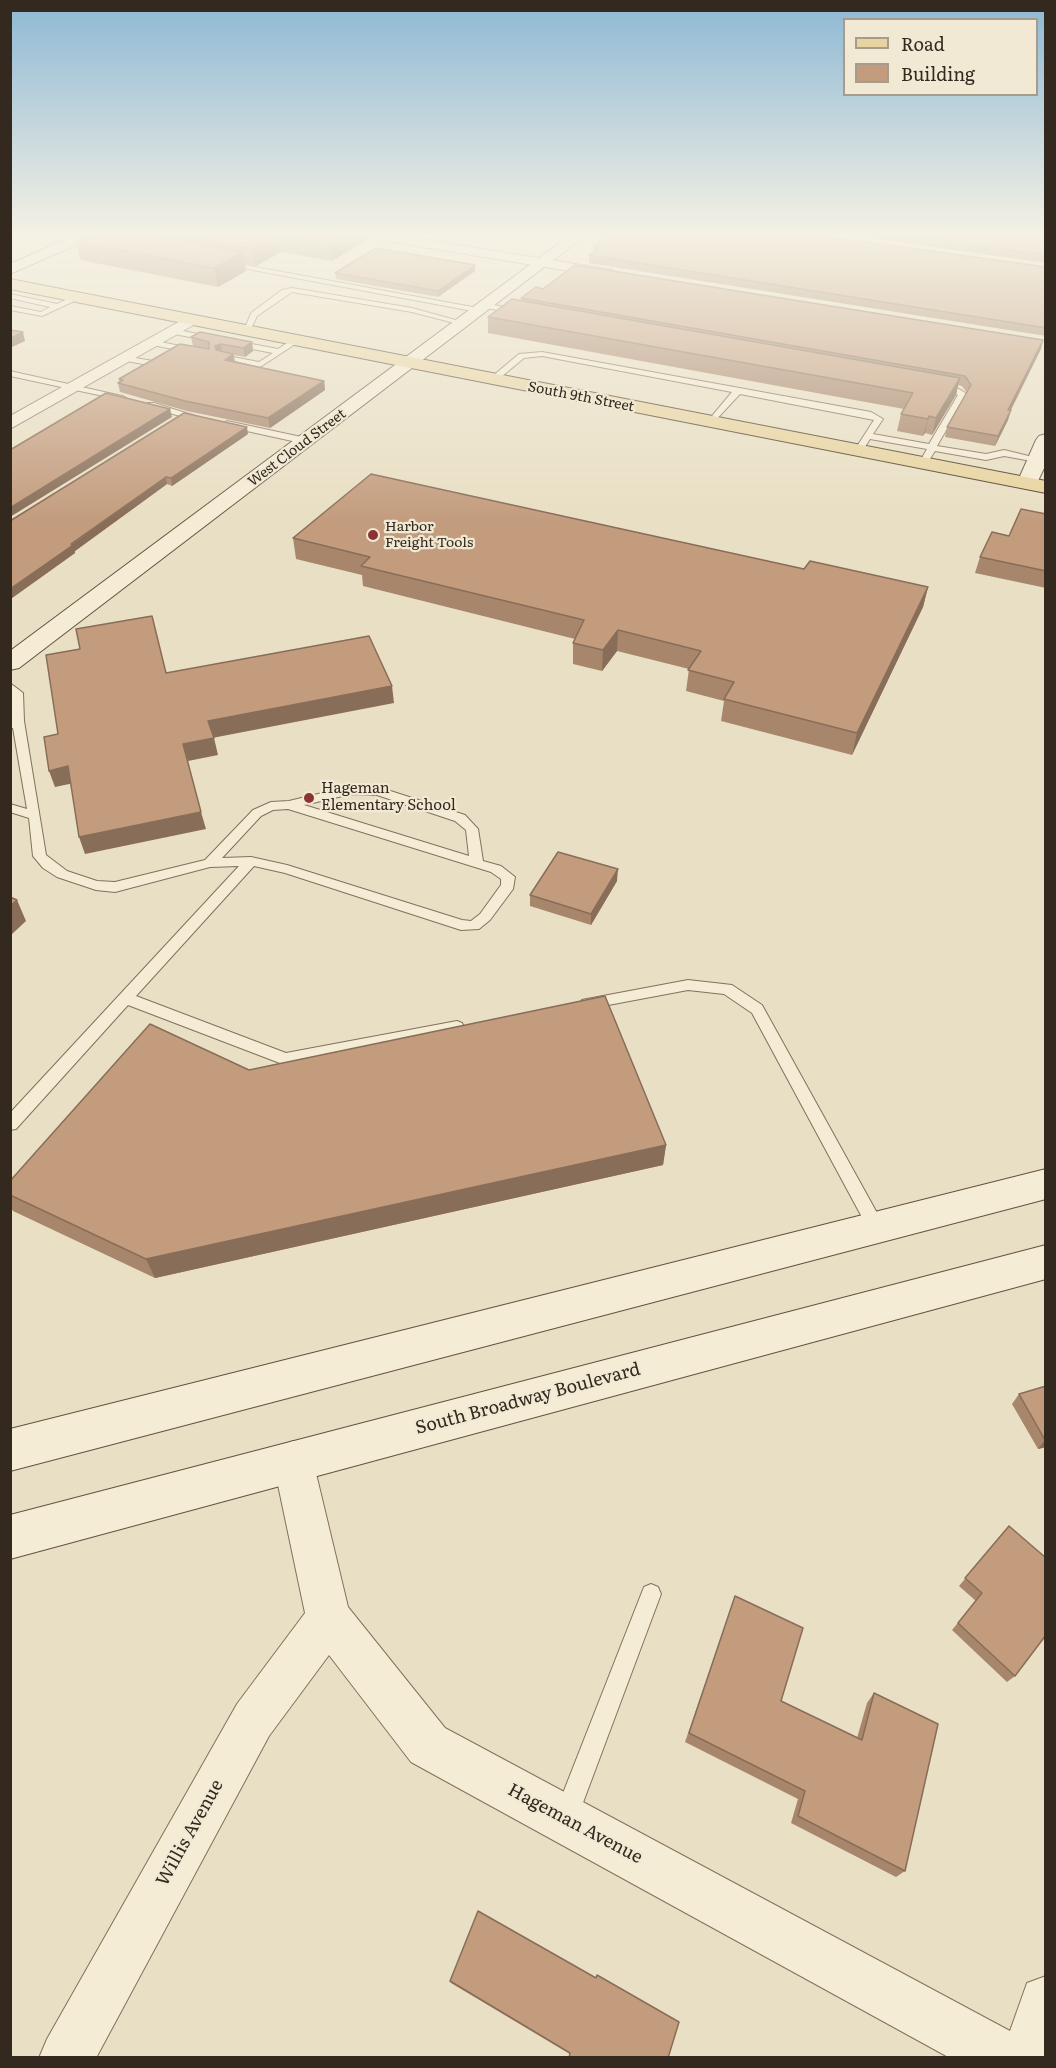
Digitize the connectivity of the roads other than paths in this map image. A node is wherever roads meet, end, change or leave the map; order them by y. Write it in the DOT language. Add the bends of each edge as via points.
graph roads {
  1 [pos="176,329"];
  2 [pos="214,329"];
  3 [pos="251,329"];
  4 [pos="455,329"];
  5 [pos="172,331"];
  6 [pos="200,336"];
  7 [pos="248,341"];
  8 [pos="296,341"];
  9 [pos="151,342"];
  10 [pos="180,348"];
  11 [pos="197,351"];
  12 [pos="279,352"];
  13 [pos="229,357"];
  14 [pos="124,358"];
  15 [pos="409,363"];
  16 [pos="10,373"];
  17 [pos="492,380"];
  18 [pos="931,384"];
  19 [pos="74,387"];
  20 [pos="738,391"];
  21 [pos="128,400"];
  22 [pos="139,402"];
  23 [pos="184,415"];
  24 [pos="206,420"];
  25 [pos="217,422"];
  26 [pos="711,422"];
  27 [pos="10,424"];
  28 [pos="169,424"];
  29 [pos="306,441"];
  30 [pos="863,443"];
  31 [pos="1043,448"];
  32 [pos="928,455"];
  33 [pos="1036,485"];
  34 [pos="10,663"];
  35 [pos="10,686"];
  36 [pos="14,723"];
  37 [pos="289,805"];
  38 [pos="10,808"];
  39 [pos="35,816"];
  40 [pos="251,861"];
  41 [pos="210,863"];
  42 [pos="477,863"];
  43 [pos="126,998"];
  44 [pos="573,1006"];
  45 [pos="470,1025"];
  46 [pos="10,1124"];
  47 [pos="1046,1184"];
  48 [pos="876,1227"];
  49 [pos="1046,1262"];
  50 [pos="10,1450"];
  51 [pos="293,1461"];
  52 [pos="10,1537"];
  53 [pos="651,1594"];
  54 [pos="328,1618"];
  55 [pos="565,1819"];
  56 [pos="1046,2002"];
  57 [pos="66,2058"];
  58 [pos="1005,2058"];
  59 [pos="1029,2058"];
  1 -- 5 [label="street"];
  2 -- 7 [label="main road, South 9th Street"];
  3 -- 7 [label="lane"];
  4 -- 15 [label="main road, West Cloud Street"];
  5 -- 6 [label="lane"];
  5 -- 9 [label="street"];
  6 -- 7 [label="lane" via="231,343"];
  6 -- 10 [label="lane"];
  7 -- 8 [label="main road, South 9th Street"];
  7 -- 12 [label="lane"];
  8 -- 12 [label="lane"];
  8 -- 15 [label="main road, South 9th Street"];
  9 -- 10 [label="lane"];
  9 -- 14 [label="street"];
  10 -- 11 [label="lane"];
  10 -- 14 [label="lane" via="154,364"];
  12 -- 13 [label="lane" via="260,365"];
  14 -- 19 [label="street"];
  15 -- 17 [label="main road, South 9th Street"];
  15 -- 29 [label="main road, West Cloud Street"];
  16 -- 19 [label="lane"];
  17 -- 20 [label="lane" via="522,356 542,354"];
  17 -- 26 [label="main road, South 9th Street"];
  18 -- 32 [label="lane" via="954,388 963,394"];
  19 -- 21 [label="lane"];
  19 -- 27 [label="street"];
  20 -- 26 [label="lane"];
  20 -- 30 [label="lane" via="872,415 879,419"];
  22 -- 23 [label="lane"];
  23 -- 24 [label="lane"];
  23 -- 28 [label="lane"];
  25 -- 29 [label="lane"];
  26 -- 30 [label="main road, South 9th Street"];
  29 -- 34 [label="main road, West Cloud Street"];
  30 -- 32 [label="main road, South 9th Street"];
  31 -- 32 [label="lane" via="986,457"];
  31 -- 33 [label="main road"];
  32 -- 33 [label="main road, South 9th Street"];
  35 -- 36 [label="lane" via="16,693"];
  36 -- 39 [label="lane"];
  37 -- 41 [label="lane" via="271,806 257,813"];
  37 -- 42 [label="lane"];
  37 -- 42 [label="lane" via="351,790 378,791 460,818 472,829"];
  38 -- 39 [label="lane"];
  39 -- 41 [label="lane" via="40,856 62,874 96,885 115,887"];
  40 -- 41 [label="lane"];
  40 -- 42 [label="lane" via="474,926 508,886 508,877"];
  40 -- 43 [label="lane"];
  43 -- 45 [label="lane" via="285,1059"];
  43 -- 46 [label="lane"];
  44 -- 48 [label="lane" via="688,985 727,989 757,1009"];
  47 -- 48 [label="main road"];
  48 -- 50 [label="main road"];
  49 -- 51 [label="main road, South Broadway Boulevard"];
  51 -- 52 [label="main road, South Broadway Boulevard"];
  51 -- 54 [label="street, Hageman Avenue"];
  53 -- 55 [label="lane"];
  54 -- 55 [label="street, Hageman Avenue" via="428,1745"];
  54 -- 57 [label="street, Willis Avenue" via="253,1720"];
  55 -- 58 [label="street, Hageman Avenue"];
  56 -- 59 [label="street"];
}
